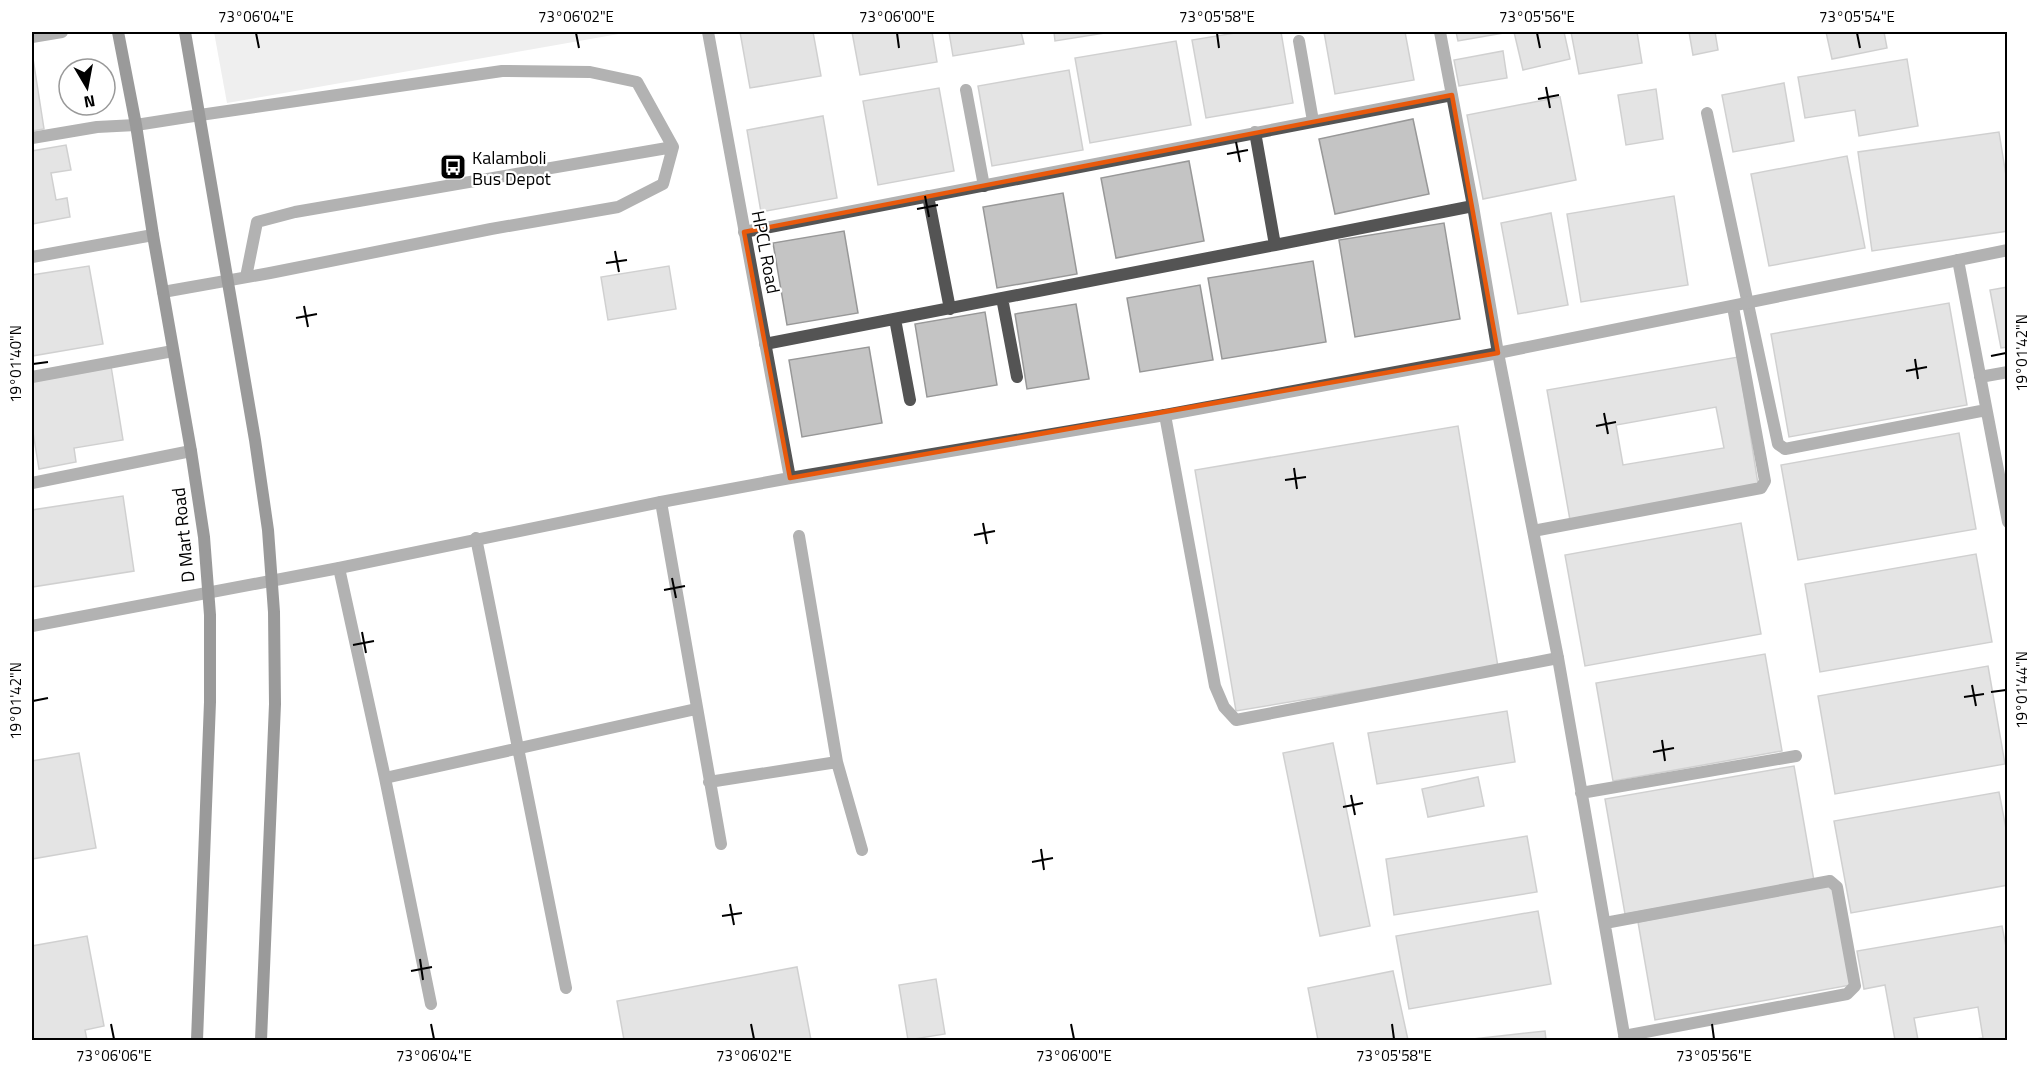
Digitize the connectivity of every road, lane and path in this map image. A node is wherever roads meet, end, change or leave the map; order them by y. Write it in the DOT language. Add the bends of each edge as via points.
graph roads {
  1 [pos="62,32"];
  2 [pos="118,32"];
  3 [pos="185,32"];
  4 [pos="708,32"];
  5 [pos="1440,32"];
  6 [pos="32,37"];
  7 [pos="1299,41"];
  8 [pos="966,90"];
  9 [pos="1452,96"];
  10 [pos="1707,113"];
  11 [pos="200,115"];
  12 [pos="1313,121"];
  13 [pos="136,125"];
  14 [pos="1255,132"];
  15 [pos="32,138"];
  16 [pos="673,147"];
  17 [pos="984,186"];
  18 [pos="928,196"];
  19 [pos="1473,206"];
  20 [pos="744,232"];
  21 [pos="153,235"];
  22 [pos="1275,245"];
  23 [pos="2007,250"];
  24 [pos="32,257"];
  25 [pos="1958,260"];
  26 [pos="246,277"];
  27 [pos="227,281"];
  28 [pos="163,292"];
  29 [pos="1002,298"];
  30 [pos="1748,304"];
  31 [pos="1733,307"];
  32 [pos="950,309"];
  33 [pos="895,319"];
  34 [pos="765,344"];
  35 [pos="174,351"];
  36 [pos="1498,353"];
  37 [pos="2007,372"];
  38 [pos="32,376"];
  39 [pos="1017,377"];
  40 [pos="1980,377"];
  41 [pos="910,400"];
  42 [pos="1986,410"];
  43 [pos="1165,415"];
  44 [pos="191,451"];
  45 [pos="790,478"];
  46 [pos="32,483"];
  47 [pos="661,502"];
  48 [pos="2007,520"];
  49 [pos="1533,531"];
  50 [pos="799,536"];
  51 [pos="476,538"];
  52 [pos="339,568"];
  53 [pos="271,579"];
  54 [pos="207,592"];
  55 [pos="32,626"];
  56 [pos="1558,658"];
  57 [pos="696,709"];
  58 [pos="519,749"];
  59 [pos="1796,756"];
  60 [pos="837,762"];
  61 [pos="385,778"];
  62 [pos="710,782"];
  63 [pos="1581,793"];
  64 [pos="721,844"];
  65 [pos="862,850"];
  66 [pos="1605,923"];
  67 [pos="566,988"];
  68 [pos="431,1004"];
  69 [pos="1625,1038"];
  70 [pos="197,1041"];
  71 [pos="261,1041"];
  1 -- 6 [label="street"];
  2 -- 13 [label="main road, D Mart Road"];
  3 -- 11 [label="main road"];
  4 -- 20 [label="street, HPCL Road"];
  5 -- 9 [label="street"];
  7 -- 12 [label="street"];
  8 -- 17 [label="street"];
  9 -- 12 [label="street"];
  9 -- 19 [label="street"];
  10 -- 30 [label="street"];
  11 -- 13 [label="street"];
  11 -- 16 [label="street" via="502,72 590,72 637,82"];
  11 -- 27 [label="main road"];
  12 -- 14 [label="street"];
  13 -- 15 [label="street"];
  13 -- 21 [label="main road, D Mart Road"];
  14 -- 17 [label="street"];
  14 -- 22 [label="street"];
  16 -- 26 [label="street" via="663,184 618,207"];
  16 -- 26 [label="street" via="295,212 257,222"];
  17 -- 18 [label="street"];
  18 -- 20 [label="street"];
  18 -- 32 [label="street"];
  19 -- 22 [label="street"];
  19 -- 36 [label="street"];
  20 -- 34 [label="street, HPCL Road"];
  21 -- 24 [label="street"];
  21 -- 28 [label="main road, D Mart Road"];
  22 -- 29 [label="street"];
  23 -- 25 [label="street"];
  25 -- 30 [label="street"];
  25 -- 40 [label="street"];
  26 -- 27 [label="street"];
  27 -- 28 [label="street"];
  27 -- 53 [label="main road" via="268,530"];
  28 -- 35 [label="main road, D Mart Road"];
  29 -- 32 [label="street"];
  29 -- 39 [label="street"];
  30 -- 31 [label="street"];
  30 -- 42 [label="street" via="1778,444 1785,449"];
  31 -- 36 [label="street"];
  31 -- 49 [label="street" via="1765,482 1761,488"];
  32 -- 33 [label="street"];
  33 -- 34 [label="street"];
  33 -- 41 [label="street"];
  34 -- 45 [label="street, HPCL Road"];
  35 -- 38 [label="street"];
  35 -- 44 [label="main road, D Mart Road"];
  36 -- 43 [label="street"];
  36 -- 49 [label="street"];
  37 -- 40 [label="street"];
  40 -- 42 [label="street"];
  42 -- 48 [label="street"];
  43 -- 45 [label="street"];
  43 -- 56 [label="street" via="1215,686 1224,707 1236,720"];
  44 -- 46 [label="street"];
  44 -- 54 [label="main road, D Mart Road" via="204,537"];
  45 -- 47 [label="street"];
  47 -- 51 [label="street"];
  47 -- 57 [label="street"];
  49 -- 56 [label="street"];
  50 -- 60 [label="street"];
  51 -- 52 [label="street"];
  51 -- 58 [label="street"];
  52 -- 53 [label="street"];
  52 -- 61 [label="street"];
  53 -- 54 [label="street"];
  53 -- 71 [label="main road" via="275,704"];
  54 -- 55 [label="street"];
  54 -- 70 [label="main road, D Mart Road" via="210,702"];
  56 -- 63 [label="street"];
  57 -- 58 [label="street"];
  57 -- 62 [label="street"];
  58 -- 61 [label="street"];
  58 -- 67 [label="street"];
  59 -- 63 [label="street"];
  60 -- 62 [label="street"];
  60 -- 65 [label="street"];
  61 -- 68 [label="street"];
  62 -- 64 [label="street"];
  63 -- 66 [label="street"];
  66 -- 69 [label="street"];
  66 -- 69 [label="street" via="1830,881 1837,887 1855,986 1847,994"];
}
